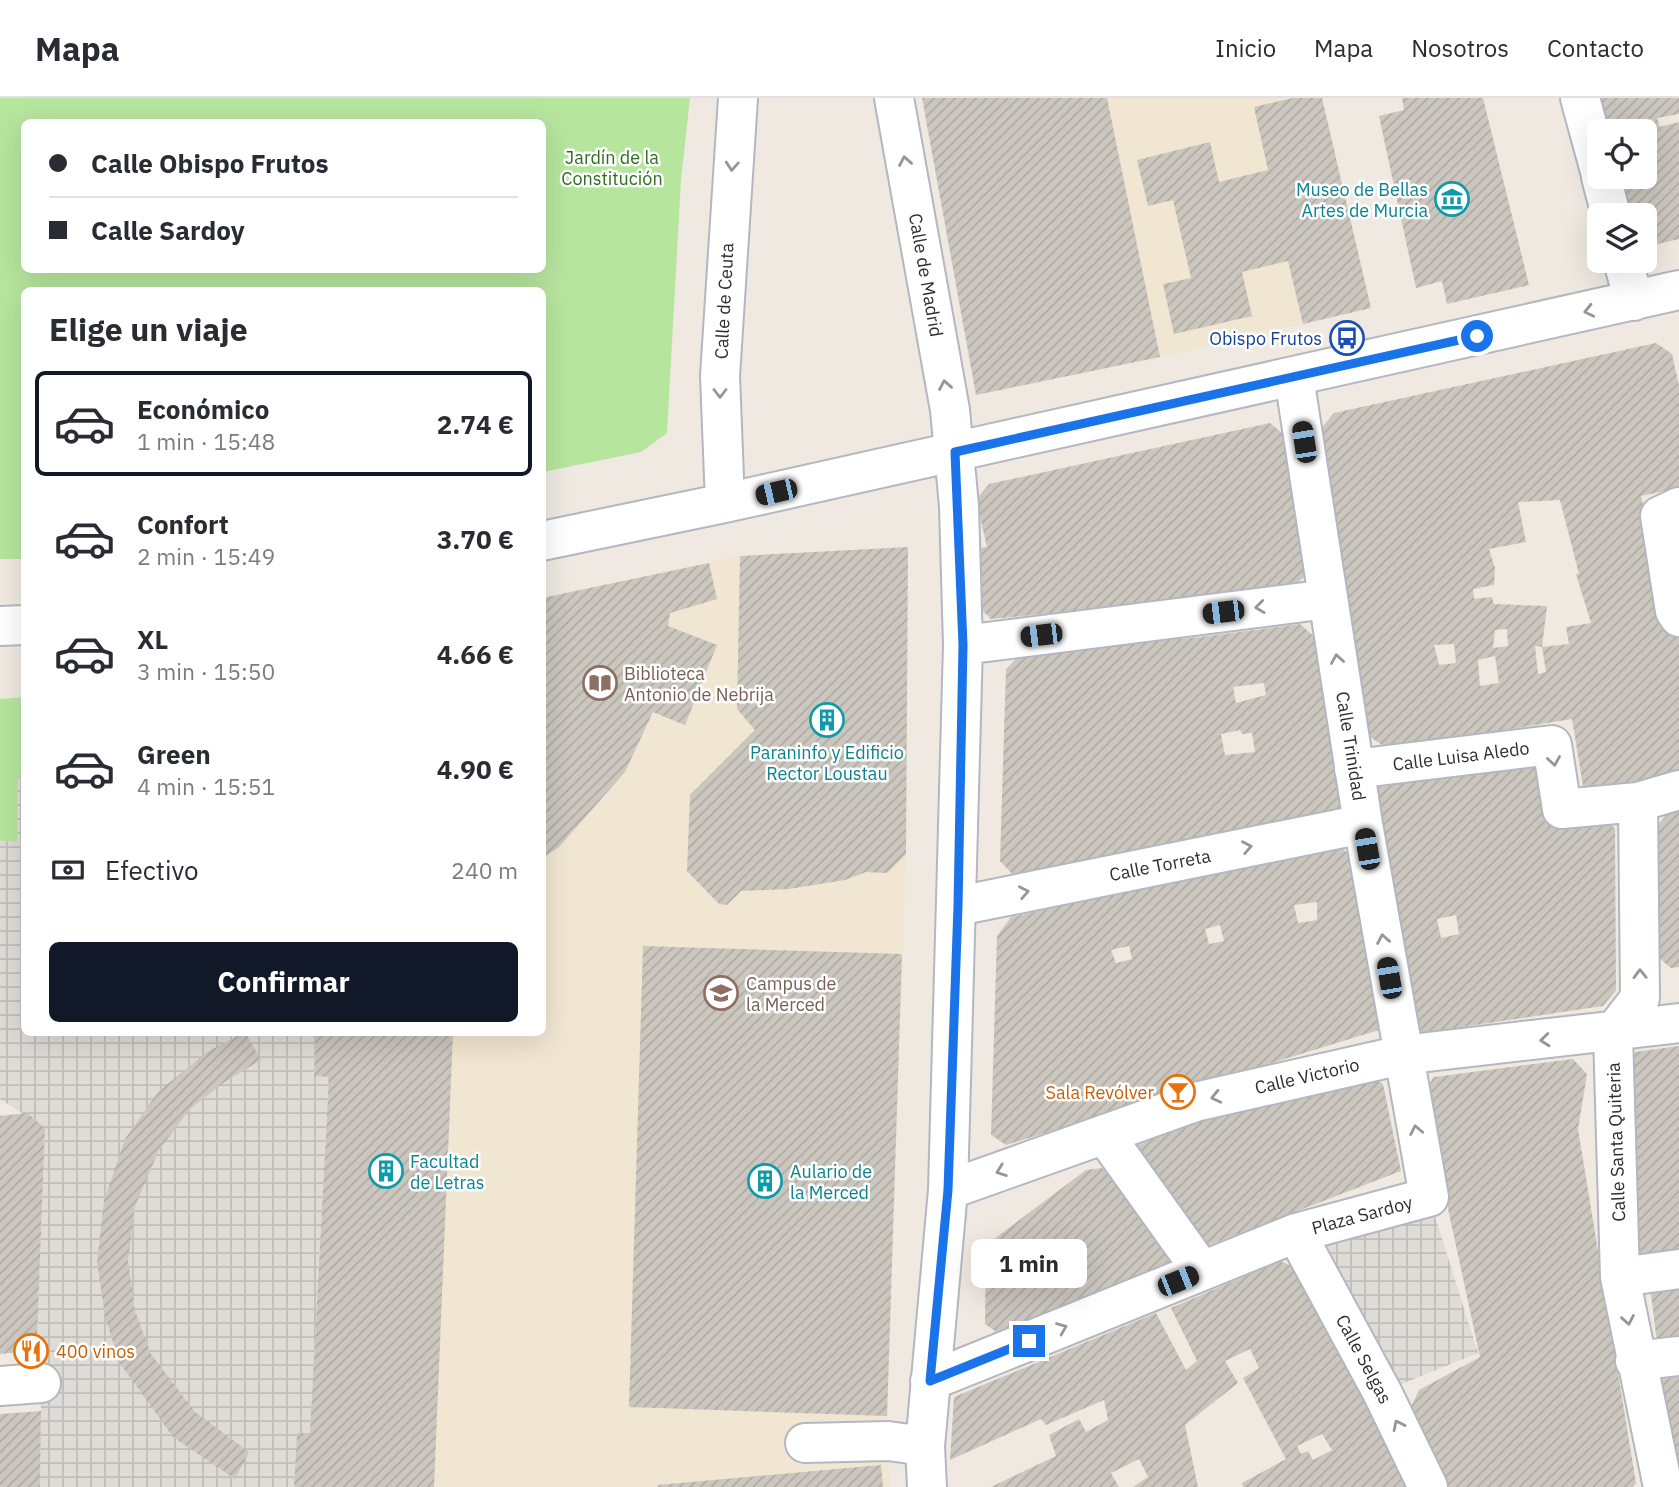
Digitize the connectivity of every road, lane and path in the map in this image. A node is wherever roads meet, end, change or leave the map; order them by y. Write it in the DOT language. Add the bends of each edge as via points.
graph roads {
  1 [pos="738,98"];
  2 [pos="894,98"];
  3 [pos="1580,98"];
  4 [pos="1587,124"];
  5 [pos="1626,273"];
  6 [pos="1679,291"];
  7 [pos="1633,301"];
  8 [pos="1294,377"];
  9 [pos="955,452"];
  10 [pos="724,503"];
  11 [pos="1679,507"];
  12 [pos="546,540"];
  13 [pos="1328,599"];
  14 [pos="1679,617"];
  15 [pos="21,625"];
  16 [pos="0,626"];
  17 [pos="963,645"];
  18 [pos="1354,769"];
  19 [pos="1679,790"];
  20 [pos="1637,802"];
  21 [pos="1363,824"];
  22 [pos="958,906"];
  23 [pos="1679,1023"];
  24 [pos="1613,1032"];
  25 [pos="1402,1055"];
  26 [pos="1104,1134"];
  27 [pos="948,1190"];
  28 [pos="1429,1197"];
  29 [pos="1296,1233"];
  30 [pos="1679,1269"];
  31 [pos="1202,1271"];
  32 [pos="1620,1277"];
  33 [pos="1679,1356"];
  34 [pos="1635,1361"];
  35 [pos="930,1381"];
  36 [pos="41,1383"];
  37 [pos="0,1387"];
  38 [pos="805,1443"];
  39 [pos="925,1446"];
  40 [pos="928,1487"];
  41 [pos="1428,1487"];
  42 [pos="1663,1487"];
  1 -- 10 [label="street, Calle de Ceuta, one-way" via="720,376"];
  9 -- 2 [label="street, Calle de Madrid, one-way"];
  3 -- 4 [label="street"];
  5 -- 7 [label="street"];
  6 -- 7 [label="street"];
  7 -- 8 [label="street, one-way"];
  8 -- 9 [label="street"];
  8 -- 13 [label="street, Calle Trinidad"];
  9 -- 10 [label="street"];
  9 -- 17 [label="street, Calle de Madrid"];
  10 -- 12 [label="street"];
  11 -- 14 [label="street" via="1660,516"];
  13 -- 17 [label="street, one-way"];
  18 -- 13 [label="street, Calle Trinidad, one-way"];
  15 -- 16 [label="street"];
  17 -- 22 [label="street, Calle de Madrid"];
  18 -- 20 [label="street, Calle Luisa Aledo, one-way" via="1552,745 1562,809"];
  18 -- 21 [label="street, Calle Trinidad"];
  19 -- 20 [label="street, Calle Luisa Aledo"];
  24 -- 20 [label="street, one-way" via="1640,998"];
  22 -- 21 [label="street, Calle Torreta, one-way"];
  25 -- 21 [label="street, Calle Trinidad, one-way"];
  22 -- 27 [label="street, Calle de Madrid"];
  23 -- 24 [label="street, Calle Victorio"];
  24 -- 25 [label="street, Calle Victorio, one-way"];
  24 -- 32 [label="street, Calle Santa Quiteria"];
  25 -- 26 [label="street, Calle Victorio, one-way" via="1195,1102"];
  28 -- 25 [label="street, Calle Trinidad, one-way"];
  26 -- 27 [label="street, Calle Victorio, one-way"];
  26 -- 31 [label="street"];
  27 -- 35 [label="street, Calle de Madrid"];
  28 -- 29 [label="street, Plaza Sardoy"];
  29 -- 31 [label="street, Plaza Sardoy"];
  41 -- 29 [label="street, Calle Selgas, one-way"];
  30 -- 32 [label="street"];
  35 -- 31 [label="street, Plaza Sardoy, one-way"];
  32 -- 34 [label="street, Calle Santa Quiteria, one-way"];
  33 -- 34 [label="street"];
  34 -- 42 [label="street, Calle Santa Quiteria"];
  35 -- 39 [label="street, Calle de Madrid"];
  36 -- 37 [label="street"];
  38 -- 39 [label="street" via="888,1441"];
  39 -- 40 [label="street, Calle de Madrid"];
}
